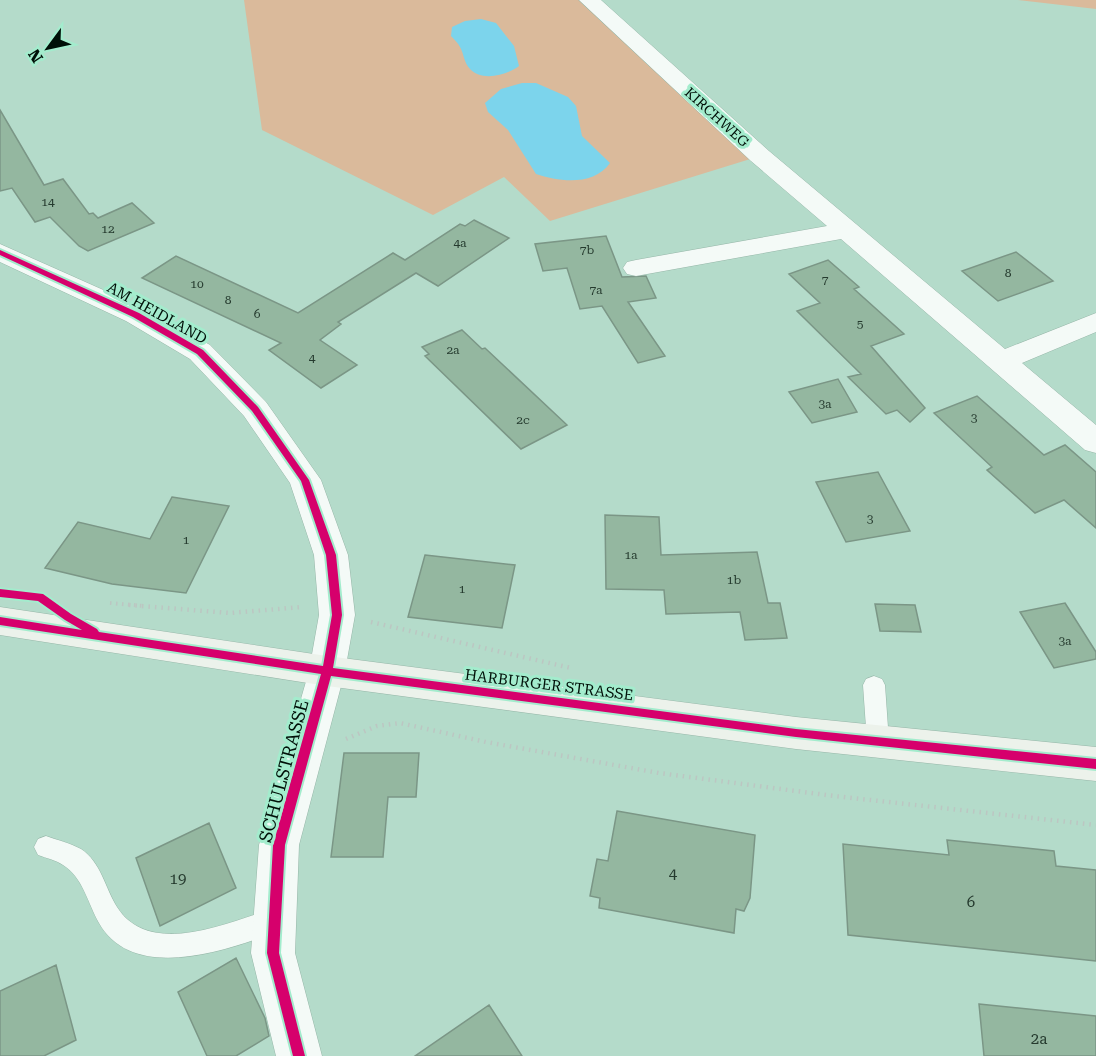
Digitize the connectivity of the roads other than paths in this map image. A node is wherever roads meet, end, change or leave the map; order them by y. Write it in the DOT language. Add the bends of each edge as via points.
graph roads {
  1 [pos="589,0"];
  2 [pos="848,230"];
  3 [pos="0,252"];
  4 [pos="636,268"];
  5 [pos="1096,322"];
  6 [pos="1001,361"];
  7 [pos="1096,442"];
  8 [pos="0,621"];
  9 [pos="327,671"];
  10 [pos="873,685"];
  11 [pos="879,742"];
  12 [pos="1096,764"];
  13 [pos="46,848"];
  14 [pos="275,920"];
  15 [pos="299,1056"];
  1 -- 2 [label="street, KIRCHWEG" via="751,148"];
  2 -- 4 [label="street"];
  2 -- 6 [label="street, KIRCHWEG"];
  3 -- 9 [label="street, AM HEIDLAND" via="136,315 200,352 255,409 305,480 331,555 337,615"];
  5 -- 6 [label="street"];
  6 -- 7 [label="street, KIRCHWEG"];
  8 -- 9 [label="street, HARBURGER STRASSE"];
  9 -- 11 [label="street, HARBURGER STRASSE"];
  9 -- 14 [label="street, SCHULSTRASSE" via="279,845"];
  10 -- 11 [label="lane"];
  11 -- 12 [label="street, HARBURGER STRASSE"];
  13 -- 14 [label="lane" via="73,858 95,886 109,919 126,937 157,948 204,941"];
  14 -- 15 [label="street, SCHULSTRASSE" via="273,953"];
}
